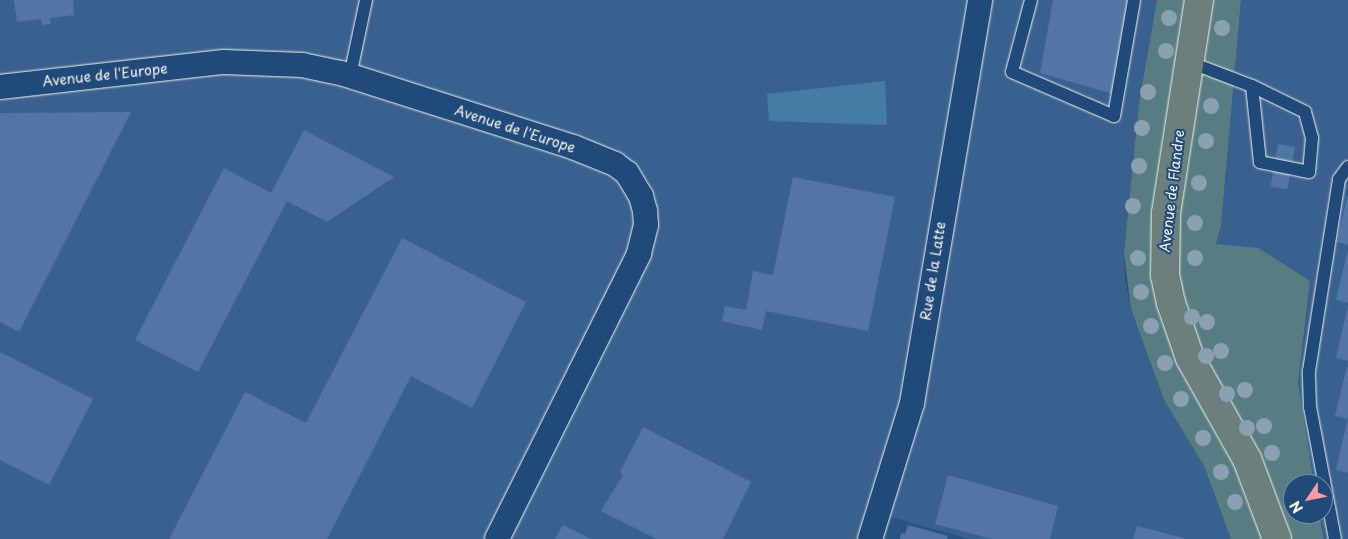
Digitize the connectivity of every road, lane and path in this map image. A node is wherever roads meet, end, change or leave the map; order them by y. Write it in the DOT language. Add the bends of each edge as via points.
graph roads {
  1 [pos="366,0"];
  2 [pos="980,0"];
  3 [pos="1031,0"];
  4 [pos="1134,0"];
  5 [pos="1199,0"];
  6 [pos="1189,62"];
  7 [pos="350,76"];
  8 [pos="1252,86"];
  9 [pos="0,87"];
  10 [pos="1348,167"];
  11 [pos="1266,511"];
  12 [pos="497,539"];
  13 [pos="870,539"];
  14 [pos="1272,539"];
  15 [pos="1277,539"];
  16 [pos="1335,539"];
  1 -- 7 [label="lane"];
  2 -- 13 [label="street, Rue de la Latte" via="912,403"];
  3 -- 4 [label="lane" via="1012,72 1114,116"];
  5 -- 6 [label="main road, Avenue de Flandre"];
  6 -- 8 [label="lane"];
  6 -- 11 [label="main road, Avenue de Flandre" via="1164,230 1167,291 1190,358 1247,459"];
  7 -- 9 [label="street, Avenue de l'Europe" via="302,66 243,61"];
  7 -- 12 [label="street, Avenue de l'Europe" via="597,156 627,173 641,196 646,225 634,268"];
  8 -- 8 [label="lane" via="1305,112 1312,138 1308,172 1260,162"];
  10 -- 16 [label="lane" via="1338,179 1310,371 1310,407"];
  11 -- 14 [label="main road, Avenue de Flandre"];
  11 -- 15 [label="main road, Avenue de Flandre"];
}
